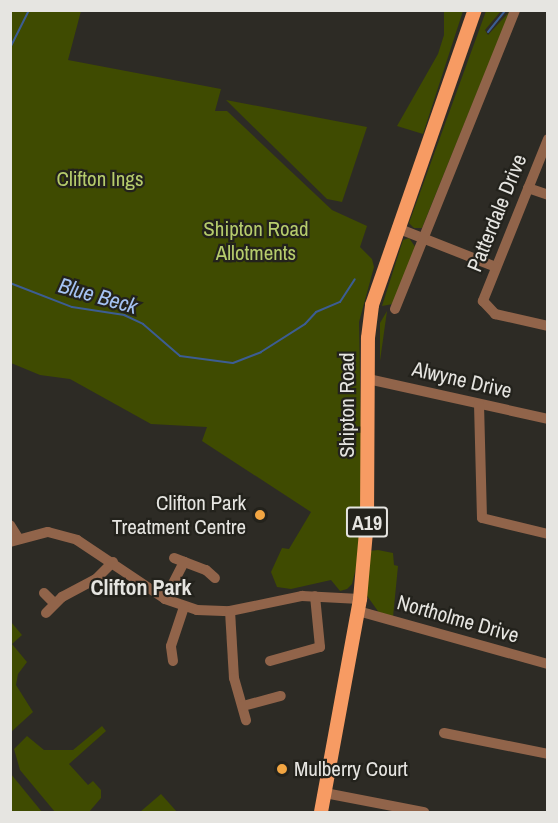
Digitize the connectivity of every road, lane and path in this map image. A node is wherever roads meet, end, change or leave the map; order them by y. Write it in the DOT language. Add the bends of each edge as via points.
graph roads {
  1 [pos="475,10"];
  2 [pos="515,10"];
  3 [pos="548,139"];
  4 [pos="528,188"];
  5 [pos="548,195"];
  6 [pos="397,228"];
  7 [pos="424,238"];
  8 [pos="496,267"];
  9 [pos="394,309"];
  10 [pos="548,326"];
  11 [pos="368,379"];
  12 [pos="479,404"];
  13 [pos="548,419"];
  14 [pos="10,525"];
  15 [pos="548,534"];
  16 [pos="14,540"];
  17 [pos="113,562"];
  18 [pos="215,578"];
  19 [pos="44,593"];
  20 [pos="315,596"];
  21 [pos="165,599"];
  22 [pos="54,603"];
  23 [pos="359,605"];
  24 [pos="184,607"];
  25 [pos="230,611"];
  26 [pos="46,613"];
  27 [pos="173,661"];
  28 [pos="270,661"];
  29 [pos="548,664"];
  30 [pos="281,696"];
  31 [pos="243,706"];
  32 [pos="246,720"];
  33 [pos="444,733"];
  34 [pos="548,754"];
  35 [pos="325,794"];
  36 [pos="321,813"];
  37 [pos="424,813"];
  1 -- 6 [label="main road, Shipton Road / A19"];
  2 -- 7 [label="street"];
  3 -- 4 [label="street, Patterdale Drive"];
  4 -- 5 [label="street"];
  4 -- 8 [label="street, Patterdale Drive"];
  6 -- 7 [label="street"];
  6 -- 11 [label="main road, Shipton Road / A19" via="372,305"];
  7 -- 8 [label="street"];
  7 -- 9 [label="street"];
  8 -- 10 [label="street, Patterdale Drive" via="483,301 495,314"];
  11 -- 12 [label="street, Alwyne Drive"];
  11 -- 23 [label="main road, Shipton Road / A19" via="368,480"];
  12 -- 13 [label="street, Alwyne Drive"];
  12 -- 15 [label="street" via="482,518"];
  14 -- 16 [label="street"];
  16 -- 17 [label="street, Northolme Drive" via="58,534 86,544"];
  17 -- 21 [label="street, Northolme Drive"];
  17 -- 22 [label="street" via="96,579"];
  18 -- 21 [label="street" via="179,560"];
  19 -- 22 [label="street"];
  20 -- 23 [label="street, Northolme Drive"];
  20 -- 25 [label="street, Northolme Drive"];
  20 -- 28 [label="street" via="320,647"];
  21 -- 24 [label="street, Northolme Drive"];
  22 -- 26 [label="street"];
  23 -- 29 [label="street, Northolme Drive"];
  23 -- 35 [label="main road, Shipton Road / A19"];
  24 -- 25 [label="street, Northolme Drive"];
  24 -- 27 [label="street" via="171,646"];
  25 -- 31 [label="street" via="234,678"];
  30 -- 31 [label="street"];
  31 -- 32 [label="street"];
  33 -- 34 [label="street"];
  35 -- 36 [label="main road, Shipton Road / A19"];
  35 -- 37 [label="street"];
}
